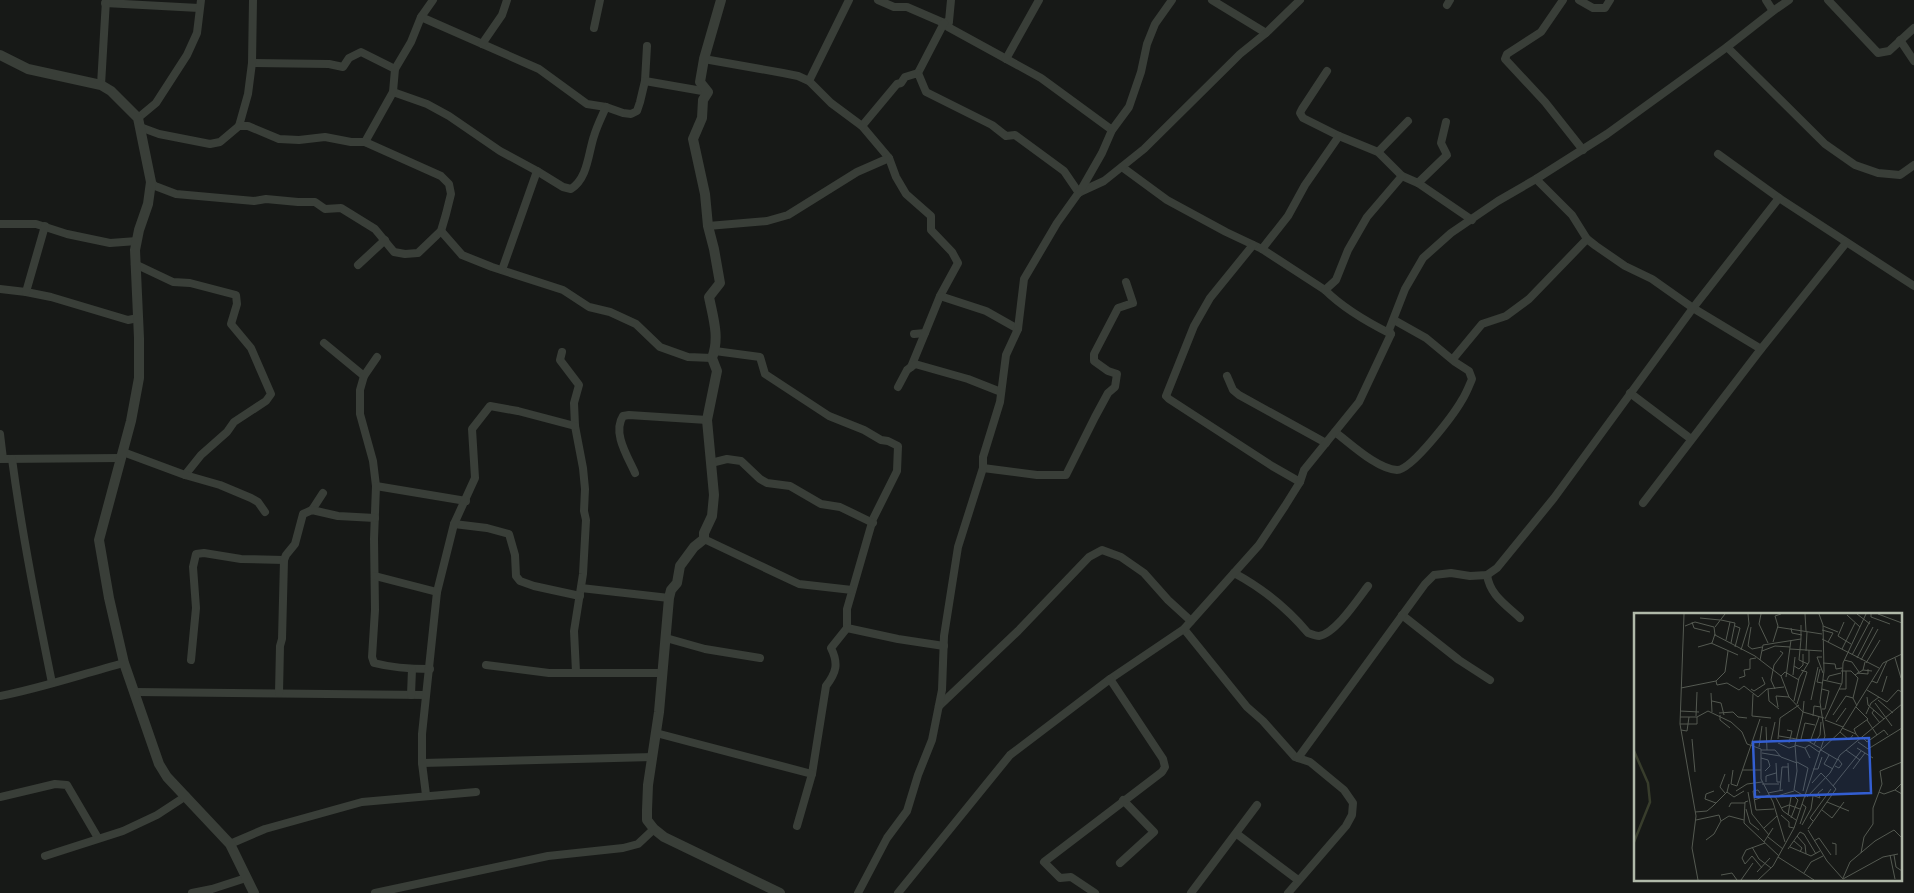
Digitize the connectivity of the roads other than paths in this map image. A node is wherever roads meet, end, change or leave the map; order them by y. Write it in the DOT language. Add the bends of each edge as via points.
graph roads {
  1 [pos="253,0"];
  2 [pos="434,0"];
  3 [pos="507,0"];
  4 [pos="600,0"];
  5 [pos="721,0"];
  6 [pos="849,0"];
  7 [pos="878,0"];
  8 [pos="951,0"];
  9 [pos="1039,0"];
  10 [pos="1172,0"];
  11 [pos="1212,0"];
  12 [pos="1300,0"];
  13 [pos="1563,0"];
  14 [pos="1579,0"];
  15 [pos="1610,0"];
  16 [pos="1766,0"];
  17 [pos="1790,0"];
  18 [pos="1828,0"];
  19 [pos="106,2"];
  20 [pos="200,4"];
  21 [pos="1773,11"];
  22 [pos="421,17"];
  23 [pos="947,22"];
  24 [pos="594,28"];
  25 [pos="1914,28"];
  26 [pos="1266,33"];
  27 [pos="1900,40"];
  28 [pos="482,44"];
  29 [pos="647,46"];
  30 [pos="1727,47"];
  31 [pos="0,55"];
  32 [pos="1006,58"];
  33 [pos="704,59"];
  34 [pos="1914,61"];
  35 [pos="252,63"];
  36 [pos="395,69"];
  37 [pos="1327,71"];
  38 [pos="918,73"];
  39 [pos="645,81"];
  40 [pos="809,82"];
  41 [pos="101,84"];
  42 [pos="393,92"];
  43 [pos="708,92"];
  44 [pos="606,107"];
  45 [pos="1408,121"];
  46 [pos="1446,122"];
  47 [pos="139,123"];
  48 [pos="238,126"];
  49 [pos="862,126"];
  50 [pos="1112,130"];
  51 [pos="1339,136"];
  52 [pos="365,142"];
  53 [pos="1583,150"];
  54 [pos="1378,152"];
  55 [pos="1718,154"];
  56 [pos="889,158"];
  57 [pos="1914,165"];
  58 [pos="1122,166"];
  59 [pos="537,171"];
  60 [pos="1402,176"];
  61 [pos="1536,179"];
  62 [pos="151,182"];
  63 [pos="1418,183"];
  64 [pos="1080,191"];
  65 [pos="1779,198"];
  66 [pos="1472,220"];
  67 [pos="0,224"];
  68 [pos="45,226"];
  69 [pos="708,226"];
  70 [pos="441,231"];
  71 [pos="1587,239"];
  72 [pos="385,240"];
  73 [pos="137,241"];
  74 [pos="1846,243"];
  75 [pos="1253,244"];
  76 [pos="1262,249"];
  77 [pos="135,264"];
  78 [pos="358,265"];
  79 [pos="502,270"];
  80 [pos="1126,282"];
  81 [pos="1914,286"];
  82 [pos="1325,290"];
  83 [pos="1,291"];
  84 [pos="26,292"];
  85 [pos="940,296"];
  86 [pos="1694,308"];
  87 [pos="138,318"];
  88 [pos="1394,320"];
  89 [pos="1018,329"];
  90 [pos="924,333"];
  91 [pos="914,334"];
  92 [pos="1391,334"];
  93 [pos="324,343"];
  94 [pos="1761,349"];
  95 [pos="562,352"];
  96 [pos="713,355"];
  97 [pos="377,357"];
  98 [pos="1453,360"];
  99 [pos="911,367"];
  100 [pos="364,376"];
  101 [pos="1227,376"];
  102 [pos="898,387"];
  103 [pos="1002,392"];
  104 [pos="1630,393"];
  105 [pos="707,420"];
  106 [pos="575,426"];
  107 [pos="1335,432"];
  108 [pos="0,434"];
  109 [pos="1691,439"];
  110 [pos="1326,443"];
  111 [pos="122,455"];
  112 [pos="1,459"];
  113 [pos="12,459"];
  114 [pos="712,463"];
  115 [pos="983,468"];
  116 [pos="636,473"];
  117 [pos="185,475"];
  118 [pos="1300,482"];
  119 [pos="376,486"];
  120 [pos="323,493"];
  121 [pos="466,501"];
  122 [pos="1643,503"];
  123 [pos="312,510"];
  124 [pos="265,512"];
  125 [pos="375,518"];
  126 [pos="873,523"];
  127 [pos="454,524"];
  128 [pos="704,539"];
  129 [pos="284,560"];
  130 [pos="1234,573"];
  131 [pos="1487,575"];
  132 [pos="375,576"];
  133 [pos="1368,586"];
  134 [pos="852,590"];
  135 [pos="437,592"];
  136 [pos="580,592"];
  137 [pos="668,598"];
  138 [pos="1402,614"];
  139 [pos="1520,618"];
  140 [pos="1191,620"];
  141 [pos="847,628"];
  142 [pos="1184,629"];
  143 [pos="666,638"];
  144 [pos="944,646"];
  145 [pos="760,658"];
  146 [pos="190,660"];
  147 [pos="124,664"];
  148 [pos="486,665"];
  149 [pos="412,669"];
  150 [pos="430,669"];
  151 [pos="576,672"];
  152 [pos="662,673"];
  153 [pos="1110,679"];
  154 [pos="1490,680"];
  155 [pos="52,683"];
  156 [pos="134,692"];
  157 [pos="279,693"];
  158 [pos="411,695"];
  159 [pos="426,695"];
  160 [pos="0,696"];
  161 [pos="938,706"];
  162 [pos="656,733"];
  163 [pos="653,757"];
  164 [pos="1298,758"];
  165 [pos="422,763"];
  166 [pos="812,774"];
  167 [pos="476,792"];
  168 [pos="426,795"];
  169 [pos="186,796"];
  170 [pos="0,797"];
  171 [pos="1124,800"];
  172 [pos="1257,806"];
  173 [pos="798,826"];
  174 [pos="654,829"];
  175 [pos="1237,834"];
  176 [pos="98,838"];
  177 [pos="230,844"];
  178 [pos="45,856"];
  179 [pos="1120,863"];
  180 [pos="246,878"];
  181 [pos="1298,880"];
  182 [pos="902,892"];
  183 [pos="192,893"];
  184 [pos="254,893"];
  185 [pos="375,893"];
  186 [pos="780,893"];
  187 [pos="858,893"];
  188 [pos="1095,893"];
  189 [pos="1191,893"];
  190 [pos="1288,893"];
  1 -- 35 [label="street"];
  2 -- 22 [label="street"];
  3 -- 28 [label="street" via="502,15"];
  4 -- 24 [label="street"];
  5 -- 33 [label="street"];
  6 -- 40 [label="street"];
  7 -- 23 [label="street"];
  8 -- 23 [label="street"];
  9 -- 32 [label="street"];
  10 -- 50 [label="street" via="1155,24 1129,106"];
  11 -- 26 [label="street"];
  12 -- 26 [label="street"];
  13 -- 53 [label="street" via="1541,32 1504,59 1545,102"];
  14 -- 15 [label="street" via="1593,8 1605,8"];
  16 -- 21 [label="street"];
  17 -- 21 [label="street"];
  18 -- 27 [label="street" via="1878,52 1889,51"];
  19 -- 20 [label="street"];
  19 -- 41 [label="street"];
  20 -- 47 [label="street" via="197,33 187,55"];
  21 -- 30 [label="street"];
  22 -- 28 [label="street"];
  22 -- 36 [label="street"];
  23 -- 32 [label="street" via="948,27"];
  23 -- 38 [label="street"];
  25 -- 27 [label="street"];
  26 -- 58 [label="street"];
  27 -- 34 [label="street"];
  28 -- 44 [label="street" via="539,69 587,104"];
  29 -- 39 [label="street"];
  30 -- 53 [label="street"];
  30 -- 57 [label="street" via="1825,144 1855,164 1878,173 1900,174"];
  31 -- 41 [label="street" via="28,69"];
  32 -- 50 [label="street" via="1041,78"];
  33 -- 40 [label="street" via="798,76"];
  33 -- 43 [label="street" via="700,82"];
  35 -- 36 [label="street" via="342,67 349,58 361,52"];
  35 -- 48 [label="street" via="248,94"];
  36 -- 42 [label="street"];
  37 -- 51 [label="street" via="1300,113 1307,121"];
  38 -- 49 [label="street" via="897,84"];
  38 -- 64 [label="street" via="926,92 992,125 1006,136 1015,136 1064,171"];
  39 -- 43 [label="street"];
  39 -- 44 [label="street" via="637,111 623,113"];
  40 -- 49 [label="street"];
  41 -- 47 [label="street"];
  42 -- 52 [label="street"];
  42 -- 59 [label="street" via="428,104"];
  43 -- 69 [label="street" via="693,139"];
  44 -- 59 [label="street" via="578,185 570,189 563,187"];
  45 -- 54 [label="street"];
  46 -- 63 [label="street" via="1442,143 1447,155"];
  47 -- 48 [label="street" via="159,134 210,144 220,142"];
  47 -- 62 [label="street"];
  48 -- 52 [label="street" via="248,126 279,138 326,137"];
  49 -- 56 [label="street"];
  50 -- 64 [label="street"];
  51 -- 54 [label="street"];
  51 -- 76 [label="street" via="1288,216"];
  52 -- 70 [label="street" via="441,176 449,184 452,194"];
  53 -- 61 [label="street"];
  54 -- 60 [label="street"];
  55 -- 65 [label="street"];
  56 -- 69 [label="street" via="857,172 788,215 767,221"];
  56 -- 85 [label="street" via="906,194 931,216 931,230 958,263"];
  58 -- 64 [label="street" via="1104,181"];
  58 -- 75 [label="street" via="1167,200"];
  59 -- 79 [label="street"];
  60 -- 63 [label="street"];
  60 -- 82 [label="street" via="1367,217 1336,280"];
  61 -- 66 [label="street"];
  61 -- 71 [label="street" via="1572,215"];
  62 -- 72 [label="street" via="176,194 190,196 315,202 325,209 341,208 375,229"];
  62 -- 73 [label="street" via="150,198"];
  63 -- 66 [label="street"];
  64 -- 89 [label="street" via="1056,223 1024,279"];
  65 -- 74 [label="street"];
  65 -- 86 [label="street"];
  66 -- 88 [label="street" via="1451,233 1423,258 1405,289"];
  67 -- 68 [label="street"];
  68 -- 73 [label="street" via="67,234 110,242"];
  68 -- 84 [label="street"];
  69 -- 96 [label="street" via="720,283 709,296 716,327"];
  70 -- 72 [label="street" via="418,253 394,252"];
  70 -- 79 [label="street" via="462,255"];
  71 -- 86 [label="street"];
  71 -- 98 [label="street" via="1529,300 1506,316 1482,324"];
  72 -- 78 [label="street"];
  73 -- 77 [label="street"];
  74 -- 81 [label="street"];
  74 -- 94 [label="street"];
  75 -- 76 [label="street"];
  75 -- 118 [label="street" via="1210,298 1194,326 1166,396"];
  76 -- 82 [label="street"];
  77 -- 87 [label="street"];
  77 -- 117 [label="street" via="173,282 236,295 238,304 232,324 251,348 271,394 266,401 234,422"];
  79 -- 96 [label="street" via="563,290 588,307 610,312 636,324 660,347 688,356"];
  80 -- 115 [label="street" via="1133,303 1118,308 1094,354 1094,361 1117,374 1115,387 1094,417 1066,475"];
  82 -- 92 [label="street" via="1363,320"];
  83 -- 84 [label="street"];
  84 -- 87 [label="street" via="128,320"];
  85 -- 89 [label="street" via="986,311"];
  85 -- 90 [label="street"];
  86 -- 94 [label="street"];
  86 -- 104 [label="street"];
  87 -- 111 [label="street" via="139,378"];
  88 -- 92 [label="street"];
  88 -- 98 [label="street" via="1426,338"];
  89 -- 103 [label="street" via="1006,355"];
  90 -- 91 [label="street"];
  90 -- 99 [label="street"];
  92 -- 107 [label="street" via="1359,402"];
  93 -- 100 [label="street"];
  94 -- 109 [label="street"];
  95 -- 106 [label="street" via="560,360 580,385 574,403"];
  96 -- 105 [label="street" via="717,371"];
  96 -- 126 [label="street" via="760,357 765,374 829,416 898,446 897,471"];
  97 -- 100 [label="street"];
  98 -- 107 [label="street" via="1469,371 1472,379 1464,399 1449,421 1408,466 1400,470 1378,463"];
  99 -- 102 [label="street"];
  99 -- 103 [label="street" via="923,365"];
  100 -- 119 [label="street" via="360,390 360,414"];
  101 -- 110 [label="street" via="1239,395"];
  103 -- 115 [label="street"];
  104 -- 109 [label="street"];
  104 -- 131 [label="street" via="1554,498 1497,568"];
  105 -- 114 [label="street"];
  105 -- 116 [label="street" via="623,416 620,439"];
  106 -- 121 [label="street" via="490,406 472,429 475,478"];
  106 -- 136 [label="street" via="583,468 586,520"];
  107 -- 110 [label="street"];
  108 -- 112 [label="street"];
  109 -- 122 [label="street"];
  110 -- 118 [label="street" via="1304,470"];
  111 -- 113 [label="street"];
  111 -- 117 [label="street"];
  111 -- 147 [label="street" via="99,540"];
  112 -- 113 [label="street"];
  113 -- 155 [label="street" via="21,526"];
  114 -- 126 [label="street" via="727,459 741,461 767,483 790,486 821,504 840,507"];
  114 -- 128 [label="street" via="713,509"];
  115 -- 144 [label="street" via="958,546"];
  117 -- 124 [label="street" via="251,498"];
  118 -- 130 [label="street" via="1259,545"];
  119 -- 121 [label="street"];
  119 -- 125 [label="street"];
  120 -- 123 [label="street"];
  121 -- 127 [label="street"];
  123 -- 125 [label="street" via="338,516"];
  123 -- 129 [label="street" via="303,514 295,544"];
  125 -- 132 [label="street"];
  126 -- 134 [label="street"];
  127 -- 135 [label="street"];
  127 -- 136 [label="street" via="509,534 516,576 520,581"];
  128 -- 134 [label="street" via="799,584"];
  128 -- 137 [label="street" via="694,546 680,566 677,583"];
  129 -- 146 [label="street" via="260,561 196,554 193,567 196,608"];
  129 -- 157 [label="street"];
  130 -- 133 [label="street" via="1259,586 1308,633 1321,636 1336,626"];
  130 -- 140 [label="street"];
  131 -- 138 [label="street" via="1434,575"];
  131 -- 139 [label="street" via="1492,592"];
  132 -- 135 [label="street"];
  132 -- 149 [label="street" via="374,663"];
  134 -- 141 [label="street"];
  135 -- 150 [label="street"];
  136 -- 137 [label="street"];
  136 -- 151 [label="street" via="574,631"];
  137 -- 143 [label="street"];
  138 -- 154 [label="street" via="1459,660"];
  138 -- 164 [label="street"];
  140 -- 142 [label="street"];
  140 -- 161 [label="street" via="1144,573 1121,557 1102,550 1088,557 1018,631"];
  141 -- 144 [label="street"];
  141 -- 166 [label="street" via="831,648 836,659 834,676 826,686"];
  142 -- 153 [label="street"];
  142 -- 164 [label="street" via="1247,707"];
  143 -- 145 [label="street" via="705,649"];
  143 -- 152 [label="street"];
  144 -- 161 [label="street"];
  147 -- 155 [label="street"];
  147 -- 156 [label="street"];
  148 -- 151 [label="street" via="549,673"];
  149 -- 150 [label="street"];
  149 -- 158 [label="street"];
  150 -- 159 [label="street"];
  151 -- 152 [label="street"];
  152 -- 162 [label="street"];
  153 -- 171 [label="street" via="1165,766 1162,772"];
  153 -- 182 [label="street" via="1010,755"];
  155 -- 160 [label="street"];
  156 -- 157 [label="street"];
  156 -- 169 [label="street" via="159,764"];
  157 -- 158 [label="street"];
  158 -- 159 [label="street"];
  159 -- 165 [label="street"];
  161 -- 187 [label="street" via="932,740 907,811"];
  162 -- 163 [label="street"];
  162 -- 166 [label="street"];
  163 -- 165 [label="street"];
  163 -- 174 [label="street" via="647,820"];
  164 -- 181 [label="street" via="1310,762 1344,790 1353,803 1352,815 1346,826"];
  165 -- 168 [label="street"];
  166 -- 173 [label="street"];
  167 -- 168 [label="street"];
  168 -- 177 [label="street" via="353,805 265,829"];
  169 -- 176 [label="street" via="157,815"];
  169 -- 177 [label="street"];
  170 -- 176 [label="street" via="67,784"];
  171 -- 179 [label="street" via="1154,832"];
  171 -- 188 [label="street" via="1044,862 1060,878 1071,877"];
  172 -- 175 [label="street"];
  174 -- 185 [label="street" via="638,844 630,846 548,856"];
  174 -- 186 [label="street" via="664,837"];
  175 -- 181 [label="street"];
  175 -- 189 [label="street"];
  176 -- 178 [label="street"];
  177 -- 180 [label="street"];
  180 -- 183 [label="street"];
  180 -- 184 [label="street"];
  181 -- 190 [label="street"];
}
